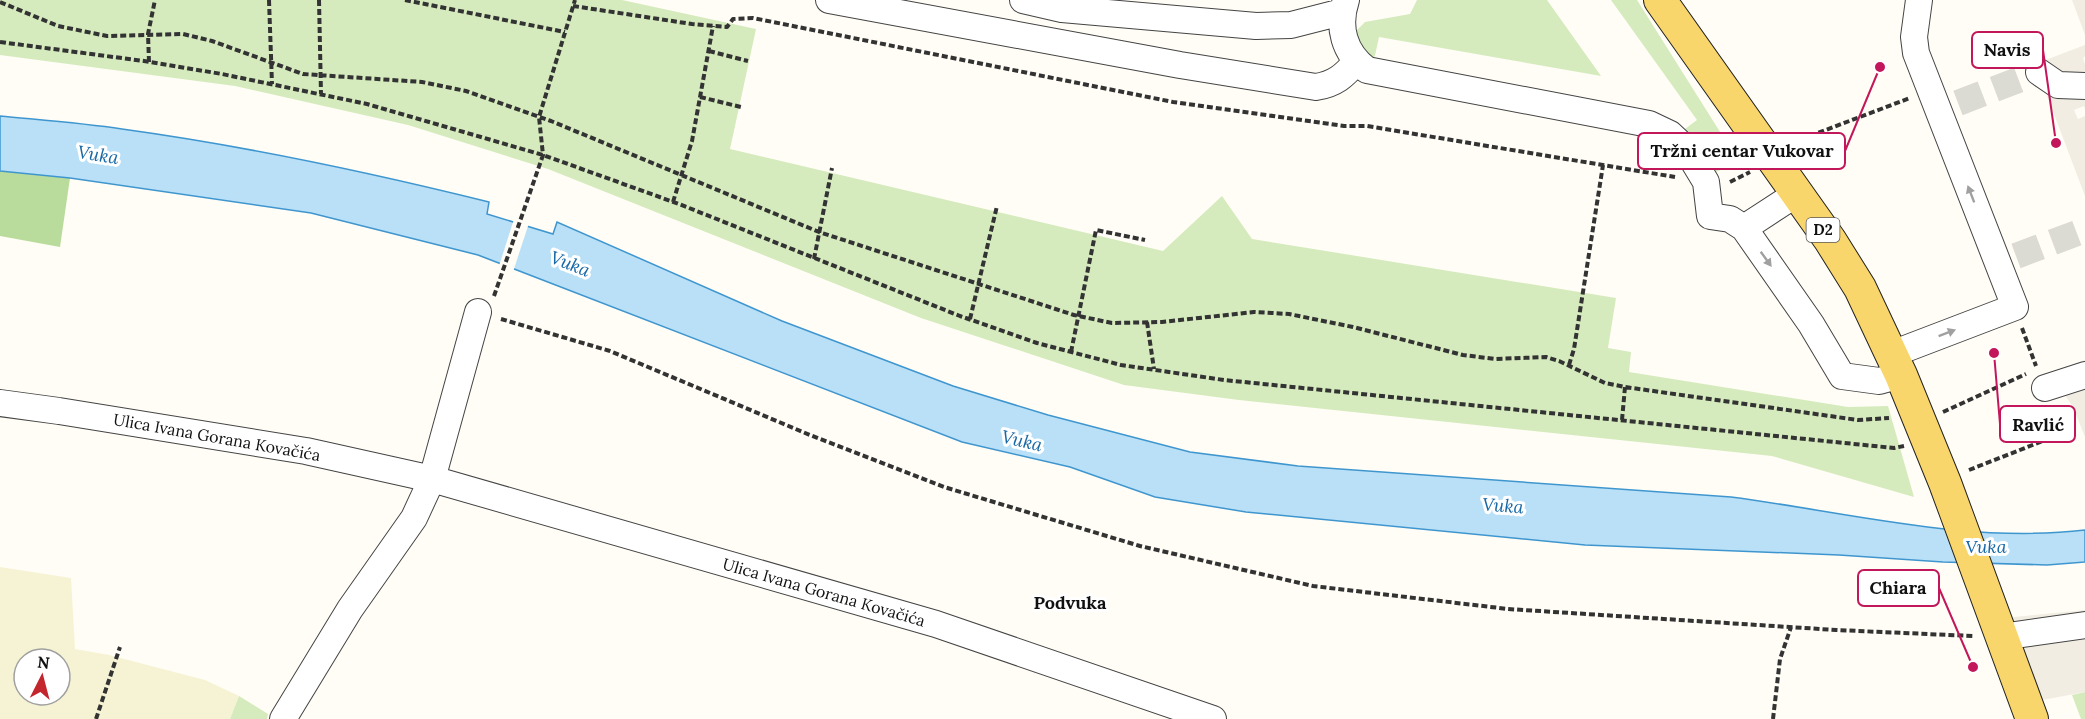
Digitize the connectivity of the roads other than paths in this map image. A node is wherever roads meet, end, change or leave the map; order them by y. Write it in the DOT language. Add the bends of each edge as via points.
graph roads {
  1 [pos="829,0"];
  2 [pos="1023,0"];
  3 [pos="1660,0"];
  4 [pos="1919,2"];
  5 [pos="1344,6"];
  6 [pos="1356,62"];
  7 [pos="2038,72"];
  8 [pos="2085,86"];
  9 [pos="1796,194"];
  10 [pos="1744,228"];
  11 [pos="478,312"];
  12 [pos="1897,364"];
  13 [pos="2085,375"];
  14 [pos="2045,388"];
  15 [pos="0,403"];
  16 [pos="432,478"];
  17 [pos="2085,625"];
  18 [pos="2001,637"];
  19 [pos="283,719"];
  20 [pos="1213,719"];
  21 [pos="2032,719"];
  1 -- 6 [label="street" via="1316,87 1343,77"];
  2 -- 5 [label="street" via="1072,10 1256,26 1291,26"];
  3 -- 9 [label="main road, D2"];
  12 -- 4 [label="street, one-way" via="2015,307 2007,260 1942,101 1916,53"];
  5 -- 6 [label="street" via="1342,35"];
  6 -- 10 [label="street" via="1383,75 1649,124 1670,134 1686,149 1706,182 1710,216 1730,219"];
  7 -- 8 [label="street" via="2058,85"];
  9 -- 10 [label="street"];
  9 -- 12 [label="main road, D2" via="1860,288"];
  10 -- 12 [label="street, one-way" via="1842,376 1879,381"];
  11 -- 16 [label="street"];
  12 -- 18 [label="main road, D2" via="1929,443 1954,478"];
  13 -- 14 [label="street"];
  15 -- 16 [label="street, Ulica Ivana Gorana Kovačića" via="295,450"];
  16 -- 19 [label="street" via="414,518 350,609"];
  16 -- 20 [label="street, Ulica Ivana Gorana Kovačića" via="936,624"];
  17 -- 18 [label="street"];
  18 -- 21 [label="main road, D2"];
}
